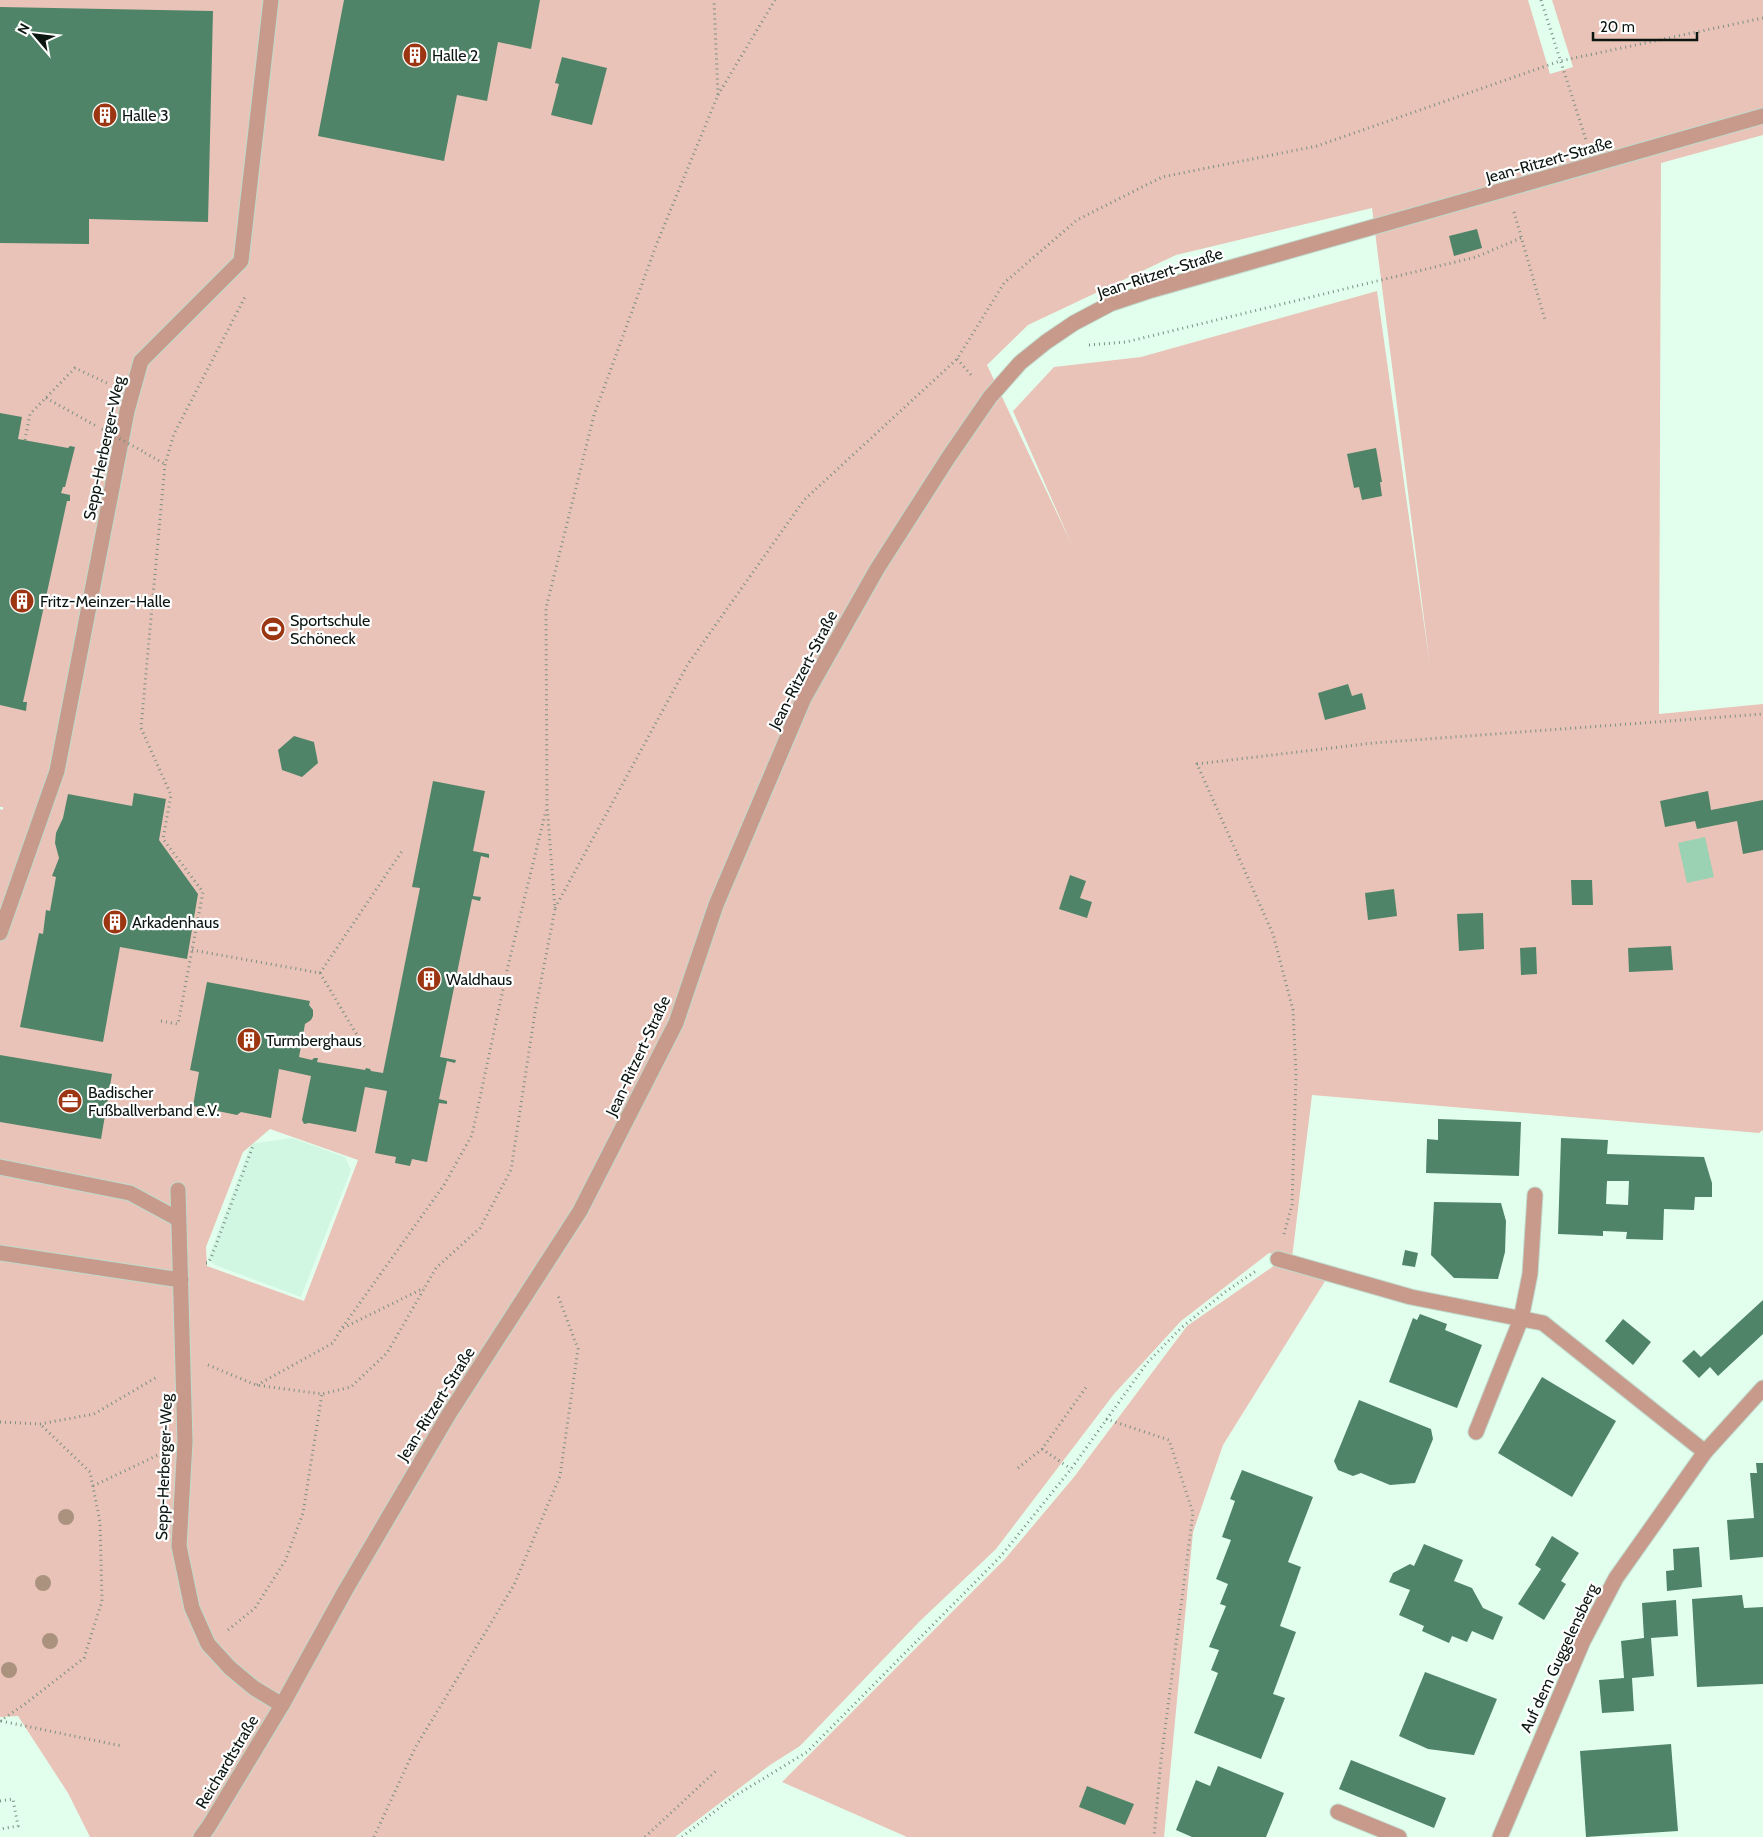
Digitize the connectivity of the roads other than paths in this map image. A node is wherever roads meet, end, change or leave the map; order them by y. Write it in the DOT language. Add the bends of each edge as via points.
graph roads {
  1 [pos="271,0"];
  2 [pos="1763,116"];
  3 [pos="0,933"];
  4 [pos="0,1167"];
  5 [pos="178,1190"];
  6 [pos="1535,1195"];
  7 [pos="178,1220"];
  8 [pos="0,1253"];
  9 [pos="1278,1259"];
  10 [pos="181,1280"];
  11 [pos="1521,1319"];
  12 [pos="1763,1388"];
  13 [pos="1476,1432"];
  14 [pos="1705,1452"];
  15 [pos="282,1705"];
  16 [pos="1338,1812"];
  17 [pos="201,1837"];
  18 [pos="1399,1837"];
  19 [pos="1500,1837"];
  1 -- 3 [label="street, Sepp-Herberger-Weg" via="241,261 142,361 127,411 56,770"];
  2 -- 15 [label="street, Jean-Ritzert-Straße" via="1152,290 1110,304 1074,323 1020,363 990,397 948,458 877,569 804,698 716,905 676,1023 597,1179 580,1211 449,1414"];
  4 -- 7 [label="street" via="130,1193"];
  5 -- 7 [label="street, Sepp-Herberger-Weg"];
  6 -- 11 [label="street" via="1530,1274"];
  7 -- 10 [label="street, Sepp-Herberger-Weg"];
  8 -- 10 [label="street"];
  9 -- 11 [label="street" via="1411,1297"];
  10 -- 15 [label="street, Sepp-Herberger-Weg" via="185,1442 179,1546 192,1608 208,1644 230,1668"];
  11 -- 13 [label="street"];
  11 -- 14 [label="street" via="1543,1323"];
  12 -- 14 [label="street, Auf dem Guggelensberg"];
  14 -- 19 [label="street, Auf dem Guggelensberg" via="1616,1578 1583,1641"];
  15 -- 17 [label="street, Reichardtstraße"];
  16 -- 18 [label="street"];
}
